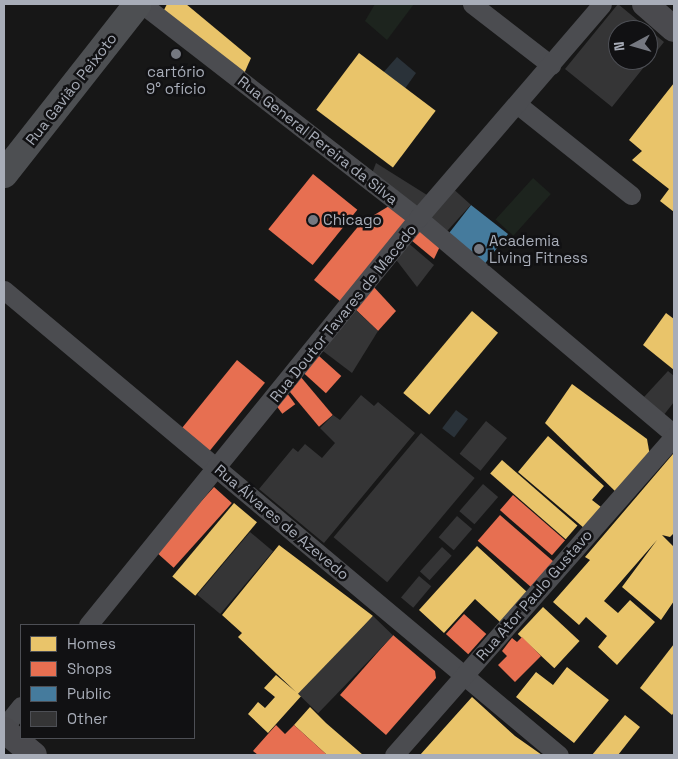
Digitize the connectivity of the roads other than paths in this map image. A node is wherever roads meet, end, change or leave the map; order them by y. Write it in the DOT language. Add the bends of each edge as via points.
graph roads {
  1 [pos="140,4"];
  2 [pos="472,4"];
  3 [pos="602,4"];
  4 [pos="645,4"];
  5 [pos="674,29"];
  6 [pos="551,65"];
  7 [pos="517,104"];
  8 [pos="4,174"];
  9 [pos="631,194"];
  10 [pos="418,218"];
  11 [pos="4,290"];
  12 [pos="674,435"];
  13 [pos="218,469"];
  14 [pos="89,624"];
  15 [pos="464,675"];
  16 [pos="20,707"];
  17 [pos="4,728"];
  18 [pos="34,755"];
  19 [pos="394,755"];
  20 [pos="559,755"];
  1 -- 8 [label="main road, Rua Gavião Peixoto"];
  1 -- 10 [label="street, Rua General Pereira da Silva"];
  2 -- 6 [label="street"];
  3 -- 6 [label="street, Rua Doutor Tavares de Macedo"];
  4 -- 5 [label="main road"];
  6 -- 7 [label="street, Rua Doutor Tavares de Macedo"];
  7 -- 9 [label="street"];
  7 -- 10 [label="street, Rua Doutor Tavares de Macedo"];
  10 -- 12 [label="street, Rua General Pereira da Silva"];
  10 -- 13 [label="street, Rua Doutor Tavares de Macedo"];
  11 -- 13 [label="street, Rua Álvares de Azevedo"];
  12 -- 15 [label="street, Rua Ator Paulo Gustavo"];
  13 -- 14 [label="street, Rua Doutor Tavares de Macedo"];
  13 -- 15 [label="street, Rua Álvares de Azevedo"];
  15 -- 19 [label="street, Rua Ator Paulo Gustavo"];
  15 -- 20 [label="street, Rua Álvares de Azevedo"];
  16 -- 17 [label="street"];
  17 -- 18 [label="main road"];
}
